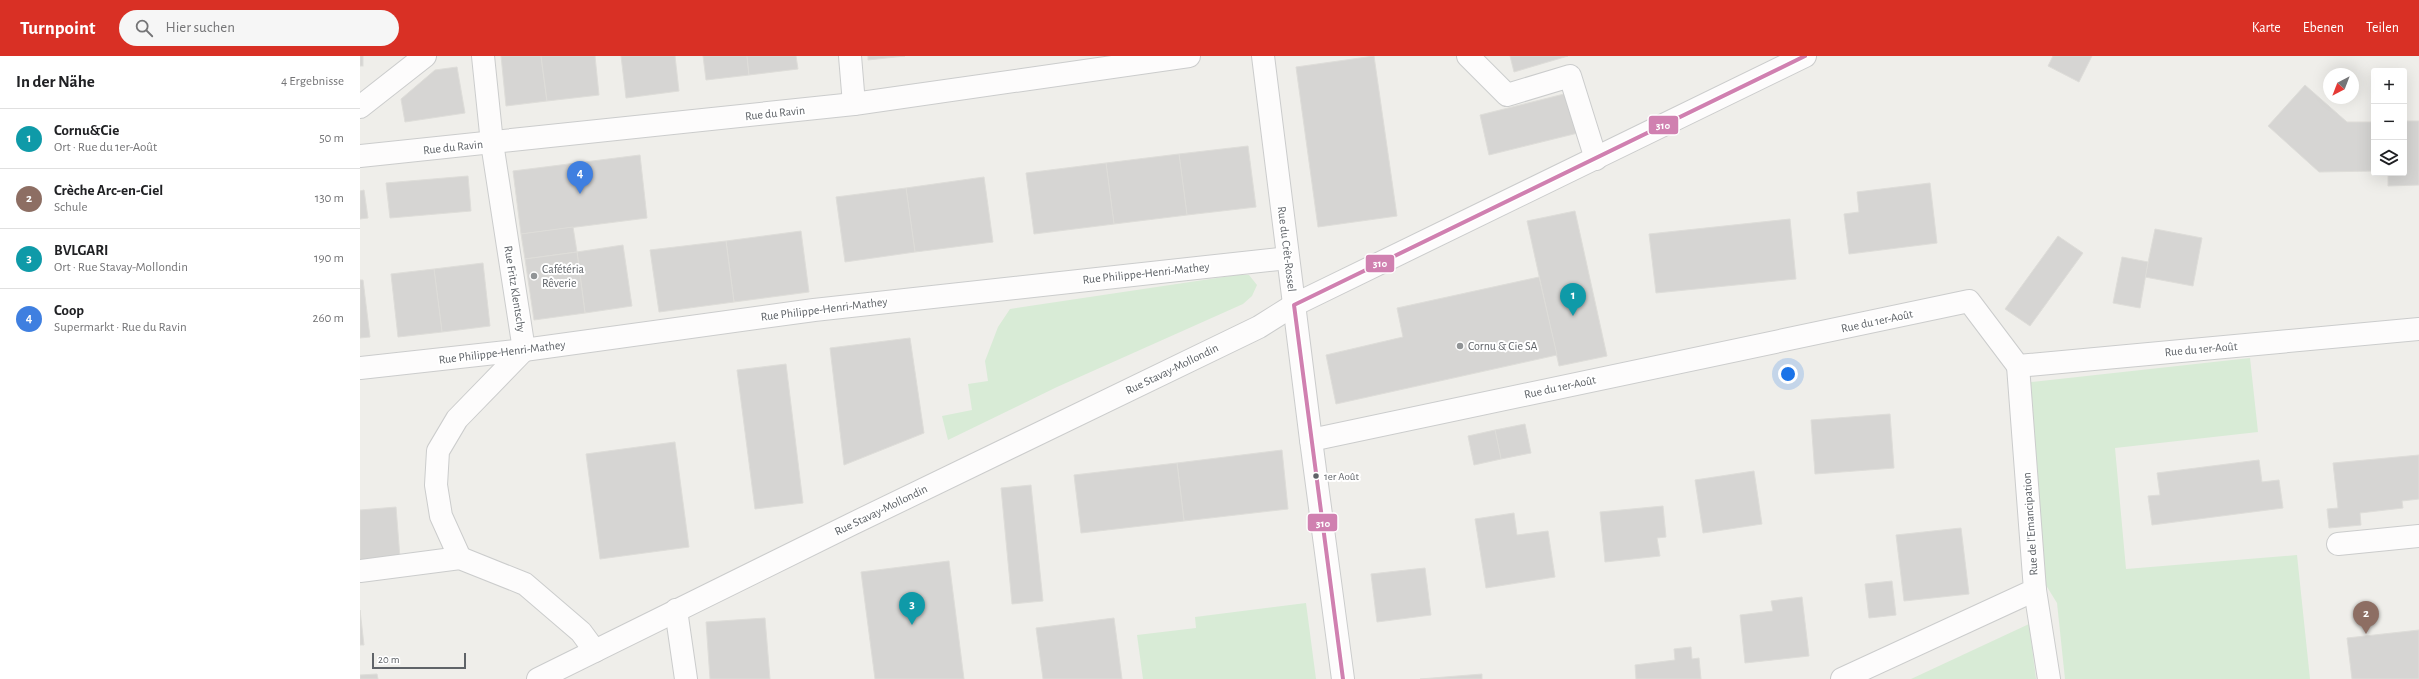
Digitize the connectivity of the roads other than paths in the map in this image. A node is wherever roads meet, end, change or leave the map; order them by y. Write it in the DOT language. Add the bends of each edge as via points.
graph roads {
  1 [pos="424,56"];
  2 [pos="483,56"];
  3 [pos="850,56"];
  4 [pos="1188,56"];
  5 [pos="1263,56"];
  6 [pos="1468,56"];
  7 [pos="1805,56"];
  8 [pos="854,104"];
  9 [pos="360,108"];
  10 [pos="492,143"];
  11 [pos="360,156"];
  12 [pos="1596,159"];
  13 [pos="1288,258"];
  14 [pos="1294,306"];
  15 [pos="2419,329"];
  16 [pos="524,350"];
  17 [pos="2018,366"];
  18 [pos="360,368"];
  19 [pos="1310,440"];
  20 [pos="2419,536"];
  21 [pos="2338,544"];
  22 [pos="460,558"];
  23 [pos="360,571"];
  24 [pos="2035,590"];
  25 [pos="676,610"];
  26 [pos="595,650"];
  27 [pos="542,678"];
  28 [pos="686,679"];
  29 [pos="1343,679"];
  30 [pos="1842,679"];
  31 [pos="2049,679"];
  1 -- 9 [label="street"];
  2 -- 10 [label="street, Rue Fritz Klentschy"];
  3 -- 8 [label="street"];
  4 -- 8 [label="street, Rue du Ravin"];
  5 -- 13 [label="street, Rue du Crêt-Rossel"];
  6 -- 12 [label="street" via="1507,95 1570,76"];
  7 -- 12 [label="street, Rue Stavay-Mollondin"];
  8 -- 10 [label="street, Rue du Ravin"];
  10 -- 11 [label="street, Rue du Ravin"];
  10 -- 16 [label="street, Rue Fritz Klentschy"];
  12 -- 14 [label="street, Rue Stavay-Mollondin"];
  13 -- 14 [label="street, Rue du Crêt-Rossel"];
  13 -- 16 [label="street, Rue Philippe-Henri-Mathey" via="814,310"];
  14 -- 19 [label="street, Rue du Crêt-Rossel"];
  14 -- 25 [label="street, Rue Stavay-Mollondin" via="1259,327"];
  15 -- 17 [label="street, Rue du 1er-Août"];
  16 -- 18 [label="street, Rue Philippe-Henri-Mathey"];
  16 -- 22 [label="street, Rue Fritz Klentschy" via="457,419 438,451 436,485 441,516"];
  17 -- 19 [label="street, Rue du 1er-Août" via="1969,301"];
  17 -- 24 [label="street, Rue de l'Emancipation"];
  19 -- 29 [label="street, Rue du Crêt-Rossel"];
  20 -- 21 [label="street"];
  22 -- 23 [label="street"];
  22 -- 26 [label="street" via="525,584 582,632"];
  24 -- 30 [label="street, Rue de l'Emancipation"];
  24 -- 31 [label="street"];
  25 -- 26 [label="street, Rue Stavay-Mollondin"];
  25 -- 28 [label="street"];
  26 -- 27 [label="street, Rue Stavay-Mollondin"];
}
